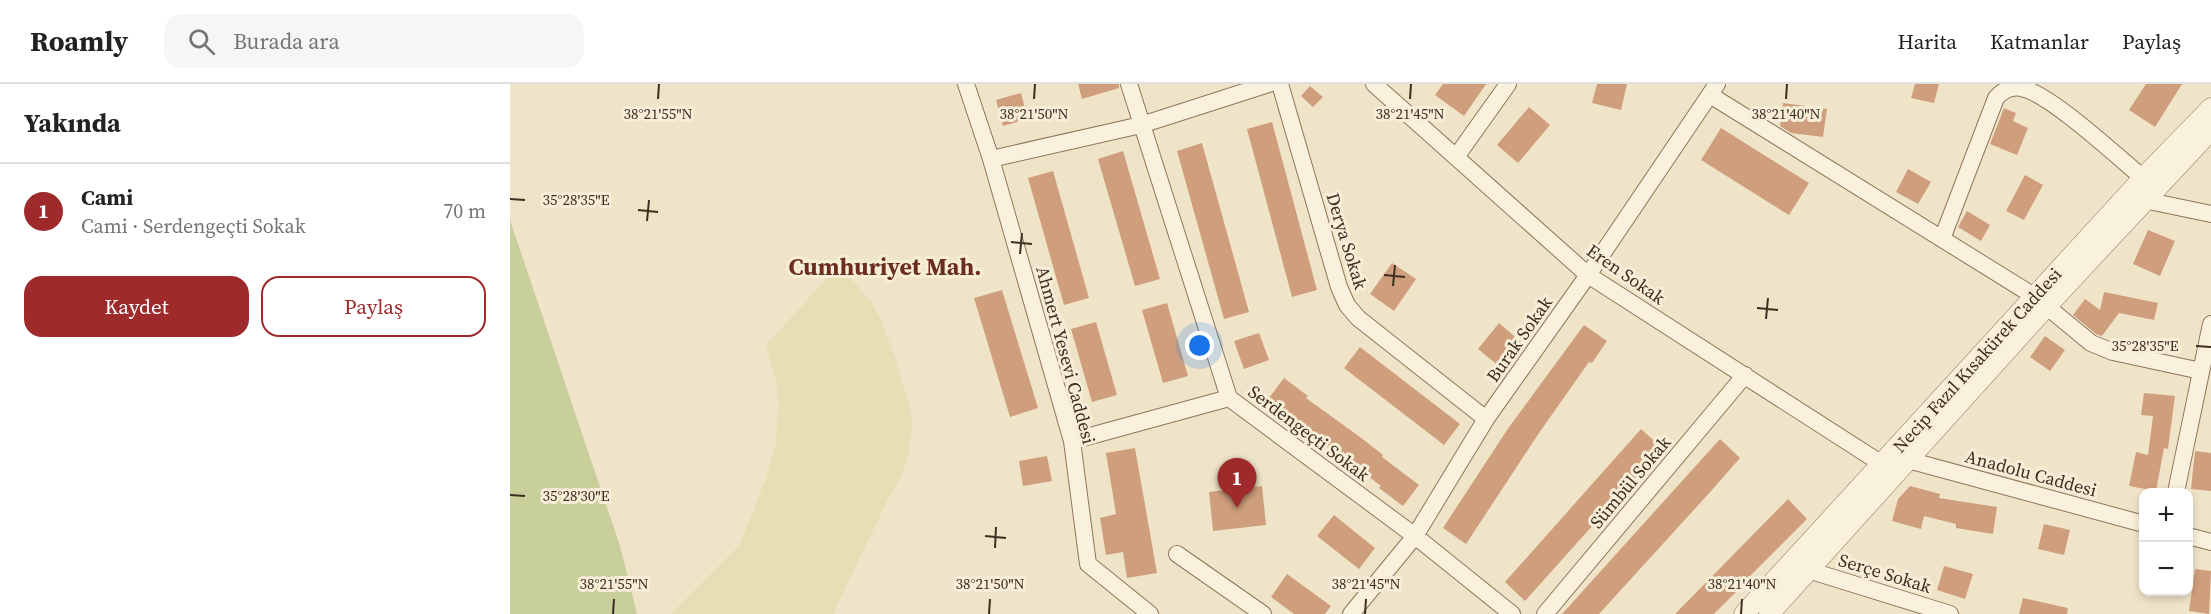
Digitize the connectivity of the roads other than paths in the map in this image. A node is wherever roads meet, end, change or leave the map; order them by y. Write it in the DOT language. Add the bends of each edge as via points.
graph roads {
  1 [pos="966,84"];
  2 [pos="1130,84"];
  3 [pos="1269,84"];
  4 [pos="1280,84"];
  5 [pos="1374,84"];
  6 [pos="1508,84"];
  7 [pos="1713,90"];
  8 [pos="2211,108"];
  9 [pos="1141,125"];
  10 [pos="2211,130"];
  11 [pos="1456,157"];
  12 [pos="991,159"];
  13 [pos="2143,178"];
  14 [pos="2144,200"];
  15 [pos="2211,214"];
  16 [pos="1942,239"];
  17 [pos="1588,275"];
  18 [pos="2040,302"];
  19 [pos="2210,334"];
  20 [pos="2201,371"];
  21 [pos="1745,375"];
  22 [pos="1229,398"];
  23 [pos="1486,419"];
  24 [pos="1072,441"];
  25 [pos="1908,460"];
  26 [pos="1882,464"];
  27 [pos="2176,488"];
  28 [pos="2139,523"];
  29 [pos="1415,536"];
  30 [pos="2193,537"];
  31 [pos="2211,542"];
  32 [pos="1177,554"];
  33 [pos="1808,570"];
  34 [pos="1150,614"];
  35 [pos="1263,614"];
  36 [pos="1351,614"];
  37 [pos="1512,614"];
  38 [pos="1545,614"];
  39 [pos="1744,614"];
  40 [pos="1769,614"];
  41 [pos="1950,614"];
  1 -- 12 [label="street, Ahmert Yesevi Caddesi"];
  2 -- 9 [label="street, Serdengeçti Sokak"];
  3 -- 9 [label="street"];
  4 -- 23 [label="street, Derya Sokak" via="1347,305 1358,318"];
  5 -- 11 [label="street, Eren Sokak"];
  6 -- 11 [label="street"];
  7 -- 16 [label="street"];
  7 -- 17 [label="street, Burak Sokak"];
  8 -- 13 [label="street, Necip Fazıl Kısakürek Caddesi"];
  9 -- 12 [label="street"];
  9 -- 22 [label="street, Serdengeçti Sokak"];
  10 -- 14 [label="street, Necip Fazıl Kısakürek Caddesi"];
  11 -- 17 [label="street, Eren Sokak"];
  12 -- 24 [label="street, Ahmert Yesevi Caddesi"];
  13 -- 16 [label="street" via="2054,105 2024,88 2006,89 1996,98"];
  13 -- 18 [label="street, Necip Fazıl Kısakürek Caddesi"];
  14 -- 15 [label="street"];
  14 -- 18 [label="street, Necip Fazıl Kısakürek Caddesi"];
  16 -- 18 [label="street"];
  17 -- 21 [label="street, Eren Sokak"];
  17 -- 23 [label="street, Burak Sokak"];
  18 -- 20 [label="street" via="2081,337 2101,348"];
  18 -- 25 [label="street, Necip Fazıl Kısakürek Caddesi"];
  18 -- 26 [label="street, Necip Fazıl Kısakürek Caddesi"];
  19 -- 20 [label="street"];
  20 -- 27 [label="street"];
  21 -- 26 [label="street, Eren Sokak"];
  21 -- 38 [label="street, Sümbül Sokak"];
  22 -- 24 [label="street"];
  22 -- 29 [label="street, Serdengeçti Sokak"];
  23 -- 29 [label="street, Burak Sokak"];
  24 -- 34 [label="street, Ahmert Yesevi Caddesi" via="1088,564"];
  25 -- 28 [label="street, Anadolu Caddesi"];
  25 -- 33 [label="street, Necip Fazıl Kısakürek Caddesi"];
  26 -- 39 [label="street, Necip Fazıl Kısakürek Caddesi"];
  29 -- 36 [label="street, Burak Sokak"];
  29 -- 37 [label="street, Serdengeçti Sokak"];
  30 -- 31 [label="street"];
  32 -- 35 [label="street"];
  33 -- 40 [label="street, Necip Fazıl Kısakürek Caddesi"];
  33 -- 41 [label="street, Serçe Sokak"];
}
